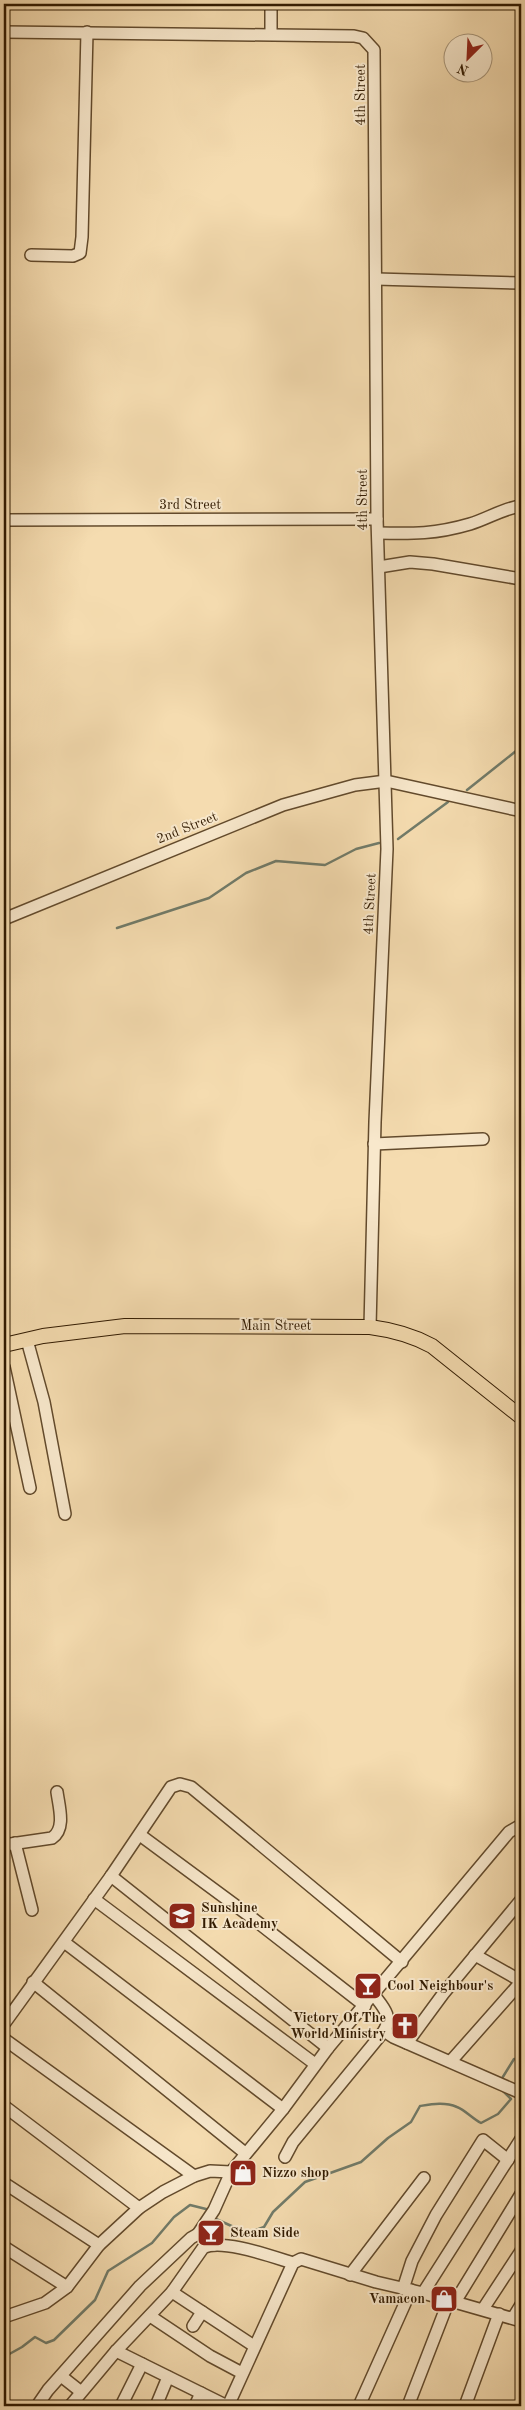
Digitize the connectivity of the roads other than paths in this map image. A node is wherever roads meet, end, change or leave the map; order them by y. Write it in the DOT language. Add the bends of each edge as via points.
graph roads {
  1 [pos="271,4"];
  2 [pos="4,32"];
  3 [pos="87,32"];
  4 [pos="270,33"];
  5 [pos="31,255"];
  6 [pos="376,279"];
  7 [pos="521,282"];
  8 [pos="521,506"];
  9 [pos="377,519"];
  10 [pos="4,520"];
  11 [pos="378,533"];
  12 [pos="379,567"];
  13 [pos="521,579"];
  14 [pos="386,781"];
  15 [pos="517,810"];
  16 [pos="4,919"];
  17 [pos="483,1139"];
  18 [pos="374,1144"];
  19 [pos="370,1327"];
  20 [pos="27,1340"];
  21 [pos="4,1345"];
  22 [pos="4,1367"];
  23 [pos="521,1417"];
  24 [pos="30,1488"];
  25 [pos="65,1514"];
  26 [pos="57,1792"];
  27 [pos="521,1825"];
  28 [pos="140,1835"];
  29 [pos="9,1844"];
  30 [pos="111,1876"];
  31 [pos="94,1899"];
  32 [pos="521,1900"];
  33 [pos="32,1910"];
  34 [pos="64,1942"];
  35 [pos="475,1955"];
  36 [pos="402,1962"];
  37 [pos="33,1982"];
  38 [pos="521,1982"];
  39 [pos="374,1995"];
  40 [pos="365,2006"];
  41 [pos="4,2024"];
  42 [pos="384,2031"];
  43 [pos="4,2039"];
  44 [pos="407,2043"];
  45 [pos="328,2048"];
  46 [pos="450,2061"];
  47 [pos="315,2064"];
  48 [pos="521,2093"];
  49 [pos="4,2106"];
  50 [pos="283,2108"];
  51 [pos="521,2139"];
  52 [pos="245,2153"];
  53 [pos="285,2157"];
  54 [pos="508,2160"];
  55 [pos="231,2172"];
  56 [pos="194,2176"];
  57 [pos="424,2178"];
  58 [pos="4,2183"];
  59 [pos="521,2194"];
  60 [pos="139,2208"];
  61 [pos="198,2234"];
  62 [pos="99,2245"];
  63 [pos="214,2245"];
  64 [pos="4,2246"];
  65 [pos="521,2251"];
  66 [pos="293,2263"];
  67 [pos="350,2274"];
  68 [pos="67,2287"];
  69 [pos="407,2289"];
  70 [pos="172,2292"];
  71 [pos="424,2293"];
  72 [pos="452,2301"];
  73 [pos="521,2306"];
  74 [pos="483,2309"];
  75 [pos="202,2312"];
  76 [pos="5,2314"];
  77 [pos="499,2314"];
  78 [pos="150,2316"];
  79 [pos="517,2319"];
  80 [pos="193,2326"];
  81 [pos="254,2346"];
  82 [pos="116,2351"];
  83 [pos="142,2364"];
  84 [pos="242,2373"];
  85 [pos="61,2376"];
  86 [pos="168,2377"];
  87 [pos="80,2391"];
  88 [pos="201,2393"];
  89 [pos="37,2406"];
  90 [pos="70,2406"];
  91 [pos="121,2406"];
  92 [pos="156,2406"];
  93 [pos="195,2406"];
  94 [pos="228,2406"];
  95 [pos="359,2406"];
  96 [pos="408,2406"];
  97 [pos="465,2406"];
  1 -- 4 [label="street"];
  2 -- 3 [label="street, 4th Street"];
  3 -- 4 [label="street, 4th Street"];
  3 -- 5 [label="street" via="80,253 73,256"];
  4 -- 6 [label="street, 4th Street" via="354,36 363,38 374,50"];
  6 -- 7 [label="street"];
  6 -- 9 [label="street, 4th Street"];
  8 -- 11 [label="street" via="436,532 417,535"];
  9 -- 10 [label="street, 3rd Street"];
  9 -- 11 [label="street, 4th Street"];
  11 -- 12 [label="street, 4th Street"];
  12 -- 13 [label="street" via="426,563"];
  12 -- 14 [label="street, 4th Street"];
  14 -- 15 [label="street"];
  14 -- 16 [label="street, 2nd Street" via="329,791 283,805"];
  14 -- 18 [label="street, 4th Street" via="387,849"];
  17 -- 18 [label="street"];
  18 -- 19 [label="street, 4th Street"];
  19 -- 20 [label="main road, Main Street" via="125,1326"];
  19 -- 23 [label="main road, Main Street" via="392,1330 432,1346"];
  20 -- 21 [label="main road, Main Street"];
  20 -- 25 [label="street" via="44,1402"];
  22 -- 24 [label="street"];
  26 -- 29 [label="street" via="60,1827 57,1834 52,1838"];
  27 -- 36 [label="street" via="509,1832"];
  28 -- 30 [label="street"];
  28 -- 36 [label="street" via="171,1787 180,1784 191,1787"];
  28 -- 40 [label="street"];
  29 -- 33 [label="street"];
  30 -- 31 [label="street"];
  30 -- 45 [label="street"];
  31 -- 34 [label="street"];
  31 -- 47 [label="street"];
  32 -- 35 [label="street"];
  34 -- 37 [label="street"];
  34 -- 50 [label="street"];
  35 -- 38 [label="street"];
  35 -- 44 [label="street"];
  36 -- 39 [label="street"];
  37 -- 41 [label="street"];
  37 -- 52 [label="street"];
  38 -- 46 [label="street"];
  39 -- 40 [label="street"];
  39 -- 42 [label="street" via="387,2013"];
  40 -- 45 [label="street"];
  42 -- 44 [label="street"];
  42 -- 53 [label="street" via="293,2142"];
  43 -- 56 [label="street"];
  44 -- 46 [label="street"];
  45 -- 47 [label="street"];
  46 -- 48 [label="street"];
  47 -- 50 [label="street"];
  49 -- 60 [label="street"];
  50 -- 52 [label="street"];
  51 -- 54 [label="street"];
  52 -- 55 [label="street"];
  54 -- 69 [label="street" via="483,2140 436,2215 412,2261"];
  54 -- 71 [label="street"];
  55 -- 56 [label="street" via="210,2171"];
  55 -- 61 [label="street" via="214,2210"];
  56 -- 60 [label="street"];
  57 -- 67 [label="street"];
  58 -- 62 [label="street"];
  59 -- 72 [label="street"];
  60 -- 62 [label="street"];
  61 -- 63 [label="street"];
  61 -- 85 [label="street" via="140,2286"];
  62 -- 68 [label="street"];
  63 -- 66 [label="street" via="239,2248"];
  63 -- 70 [label="street" via="204,2248"];
  64 -- 68 [label="street"];
  65 -- 74 [label="street"];
  66 -- 67 [label="street" via="301,2259"];
  66 -- 81 [label="street"];
  67 -- 69 [label="street"];
  68 -- 76 [label="street" via="45,2303"];
  69 -- 71 [label="street"];
  69 -- 95 [label="street"];
  70 -- 75 [label="street"];
  70 -- 78 [label="street"];
  71 -- 72 [label="street"];
  72 -- 74 [label="street"];
  72 -- 96 [label="street"];
  73 -- 79 [label="street"];
  74 -- 77 [label="street"];
  75 -- 80 [label="street"];
  75 -- 81 [label="street"];
  77 -- 79 [label="street"];
  77 -- 97 [label="street"];
  78 -- 82 [label="street"];
  78 -- 84 [label="street"];
  81 -- 84 [label="street"];
  82 -- 83 [label="street"];
  82 -- 87 [label="street"];
  83 -- 86 [label="street"];
  83 -- 91 [label="street"];
  84 -- 94 [label="street"];
  85 -- 87 [label="street"];
  85 -- 89 [label="street"];
  86 -- 88 [label="street"];
  86 -- 92 [label="street"];
  87 -- 90 [label="street"];
  88 -- 93 [label="street"];
  88 -- 94 [label="street"];
}
